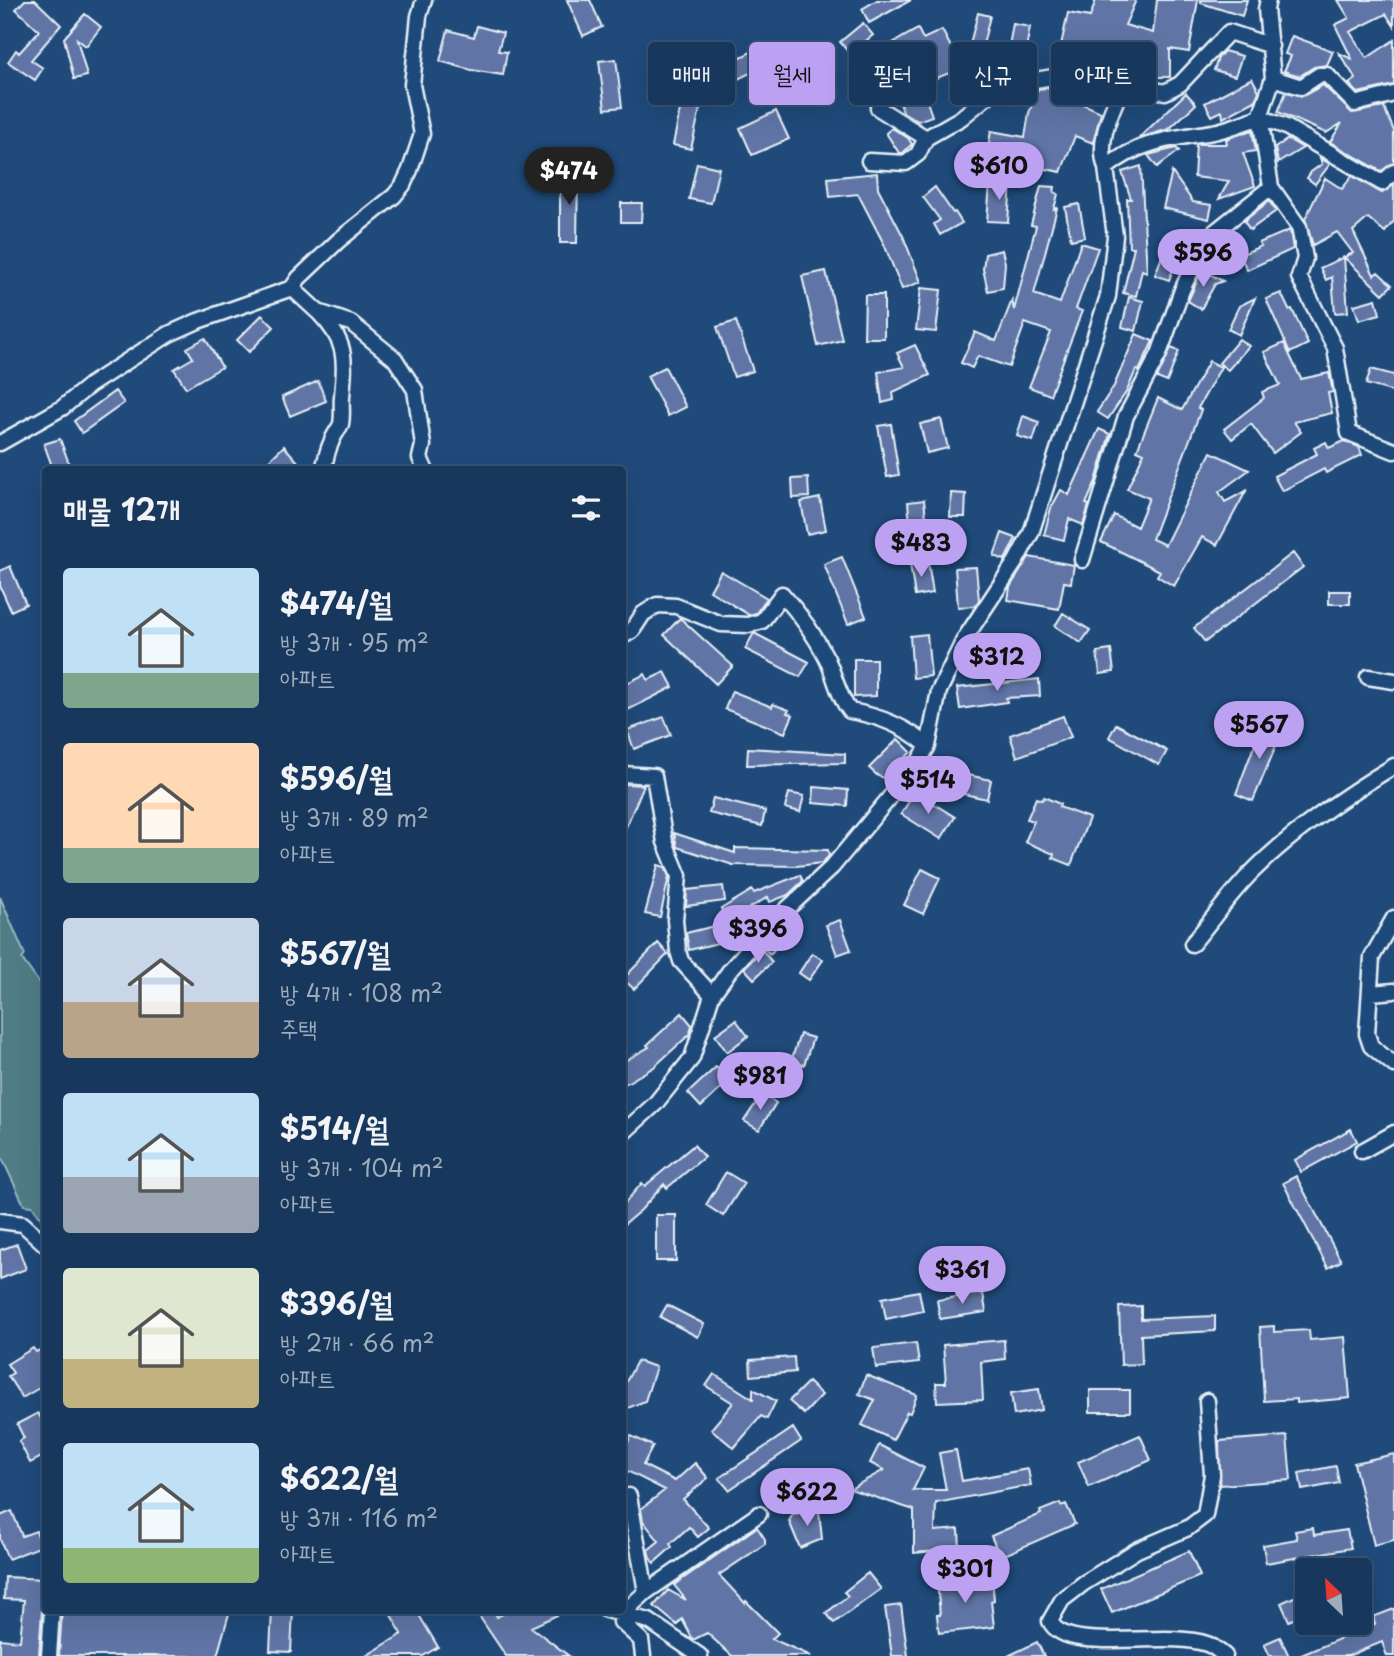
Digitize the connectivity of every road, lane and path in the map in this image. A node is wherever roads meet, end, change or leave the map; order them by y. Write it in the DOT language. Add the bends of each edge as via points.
graph roads {
  1 [pos="424,0"];
  2 [pos="1268,0"];
  3 [pos="1271,46"];
  4 [pos="1051,76"];
  5 [pos="1273,78"];
  6 [pos="1156,90"];
  7 [pos="1394,94"];
  8 [pos="1116,105"];
  9 [pos="878,108"];
  10 [pos="1260,117"];
  11 [pos="926,138"];
  12 [pos="869,161"];
  13 [pos="1106,168"];
  14 [pos="1394,172"];
  15 [pos="1271,187"];
  16 [pos="292,288"];
  17 [pos="318,312"];
  18 [pos="0,443"];
  19 [pos="1394,451"];
  20 [pos="324,466"];
  21 [pos="424,466"];
  22 [pos="1082,560"];
  23 [pos="626,636"];
  24 [pos="1368,677"];
  25 [pos="1394,681"];
  26 [pos="928,746"];
  27 [pos="1394,766"];
  28 [pos="626,774"];
  29 [pos="1394,918"];
  30 [pos="1192,944"];
  31 [pos="1394,991"];
  32 [pos="1371,993"];
  33 [pos="712,995"];
  34 [pos="1394,1065"];
  35 [pos="626,1130"];
  36 [pos="1394,1133"];
  37 [pos="1362,1151"];
  38 [pos="0,1221"];
  39 [pos="42,1241"];
  40 [pos="1207,1401"];
  41 [pos="629,1496"];
  42 [pos="760,1514"];
  43 [pos="646,1592"];
  44 [pos="626,1610"];
  45 [pos="52,1614"];
  46 [pos="623,1614"];
  47 [pos="626,1614"];
  48 [pos="49,1656"];
  49 [pos="643,1656"];
  50 [pos="700,1656"];
  51 [pos="1225,1656"];
  1 -- 16 [label="street" via="412,85 422,134 410,170 394,196 339,240"];
  2 -- 3 [label="street"];
  3 -- 5 [label="street"];
  3 -- 6 [label="street" via="1228,32 1180,84 1164,92"];
  4 -- 11 [label="street" via="1000,86 961,118"];
  5 -- 7 [label="street" via="1301,87 1327,75 1355,104"];
  5 -- 10 [label="street"];
  8 -- 13 [label="street" via="1101,154"];
  9 -- 11 [label="street"];
  10 -- 13 [label="street" via="1216,132 1150,142"];
  10 -- 14 [label="street" via="1286,127 1382,183"];
  10 -- 15 [label="street"];
  11 -- 12 [label="street" via="918,154 906,163"];
  13 -- 26 [label="street" via="1115,236 1108,296 1031,533 965,638 939,691"];
  15 -- 19 [label="street" via="1299,226 1305,258 1298,277 1335,348 1349,433"];
  15 -- 22 [label="street" via="1206,239 1159,354 1126,416"];
  16 -- 17 [label="street"];
  16 -- 18 [label="street" via="169,334 62,408"];
  17 -- 20 [label="street" via="340,342 345,366 340,427"];
  17 -- 21 [label="street" via="351,323 395,359 415,390"];
  23 -- 26 [label="street" via="657,605 676,606 721,624 748,625 762,621 782,594 814,635 850,711 897,724"];
  24 -- 25 [label="street"];
  26 -- 33 [label="street" via="832,867 771,924"];
  27 -- 30 [label="street" via="1282,845 1254,870"];
  28 -- 33 [label="street" via="654,776 665,842 679,876 678,951 681,961"];
  29 -- 32 [label="street" via="1372,957"];
  31 -- 32 [label="street"];
  32 -- 34 [label="street" via="1367,1034 1371,1046"];
  33 -- 35 [label="street" via="692,1058 655,1104"];
  36 -- 37 [label="street"];
  38 -- 39 [label="street" via="23,1224"];
  40 -- 51 [label="street" via="1212,1475 1205,1515 1084,1583 1062,1600 1050,1621 1062,1644 1073,1650 1121,1651 1185,1641 1208,1644"];
  41 -- 43 [label="street"];
  42 -- 43 [label="street"];
  43 -- 44 [label="street"];
  45 -- 48 [label="street"];
  46 -- 49 [label="street" via="621,1622 641,1640"];
  47 -- 50 [label="street" via="649,1621"];
}
